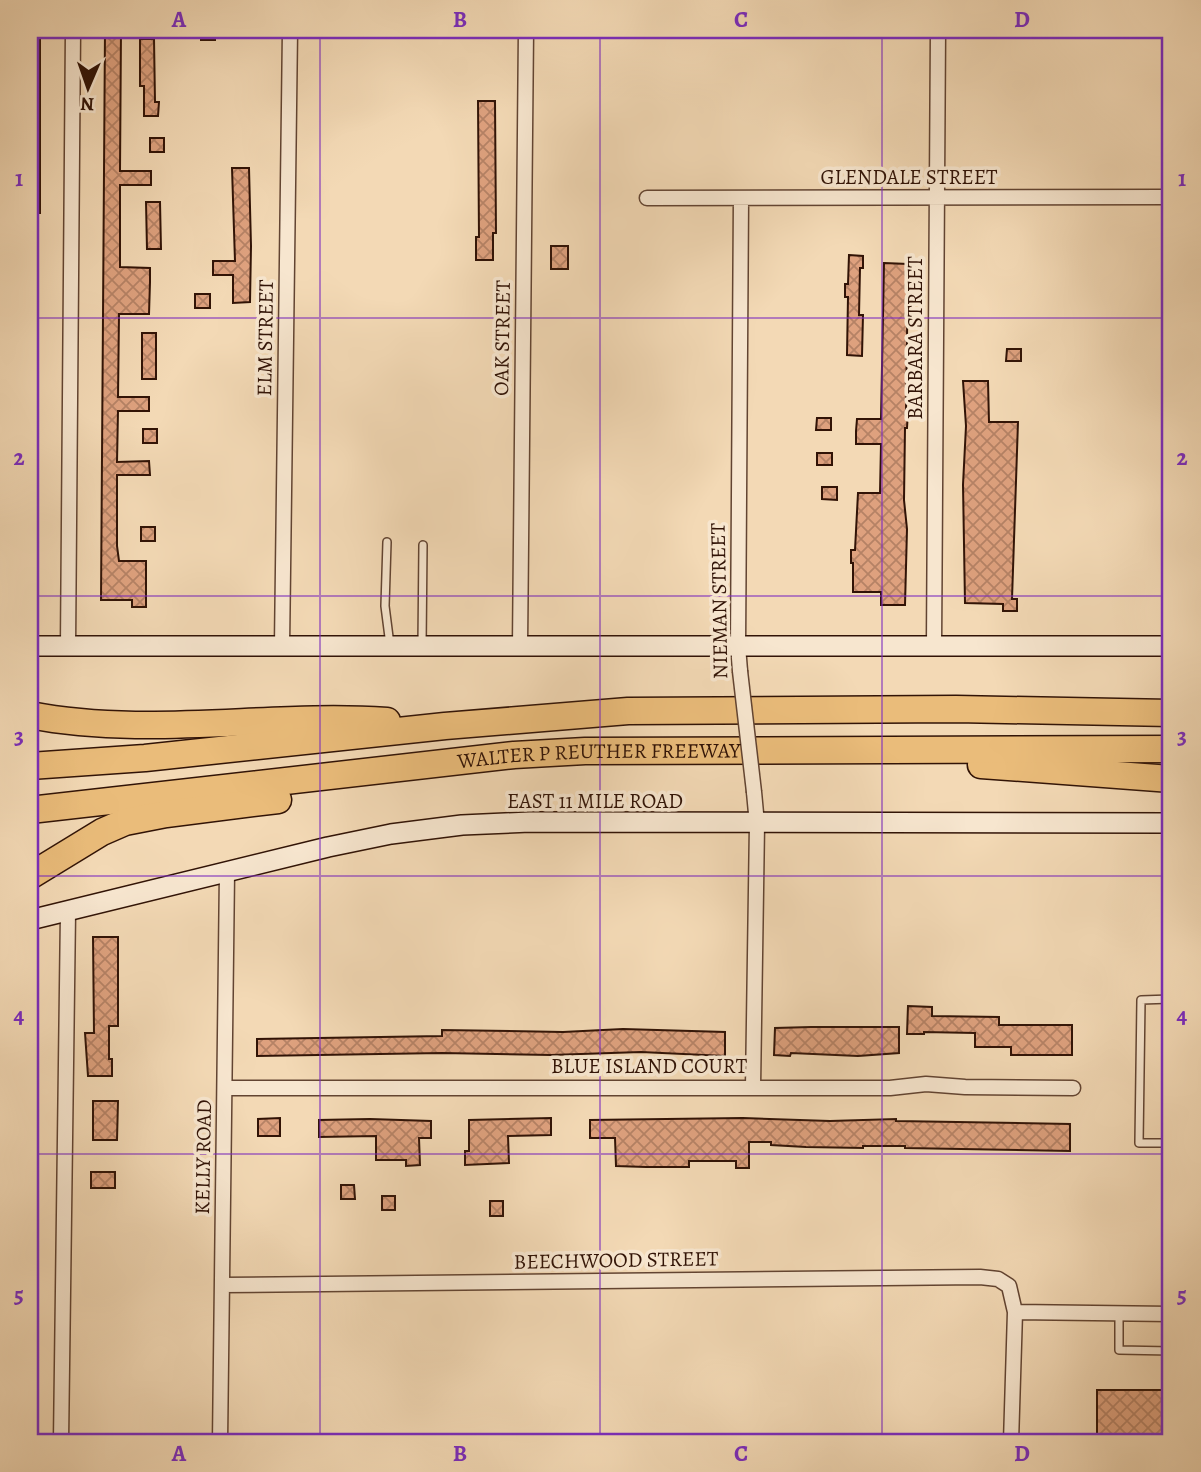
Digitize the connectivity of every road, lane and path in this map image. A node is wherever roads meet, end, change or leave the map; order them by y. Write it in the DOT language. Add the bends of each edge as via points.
graph roads {
  1 [pos="73,30"];
  2 [pos="290,30"];
  3 [pos="526,30"];
  4 [pos="938,30"];
  5 [pos="1171,197"];
  6 [pos="647,198"];
  7 [pos="741,198"];
  8 [pos="937,198"];
  9 [pos="387,542"];
  10 [pos="423,545"];
  11 [pos="30,646"];
  12 [pos="68,646"];
  13 [pos="282,646"];
  14 [pos="390,646"];
  15 [pos="422,646"];
  16 [pos="520,646"];
  17 [pos="738,646"];
  18 [pos="934,646"];
  19 [pos="1171,646"];
  20 [pos="1171,697"];
  21 [pos="1017,710"];
  22 [pos="1171,713"];
  23 [pos="30,715"];
  24 [pos="444,726"];
  25 [pos="675,749"];
  26 [pos="1171,749"];
  27 [pos="434,764"];
  28 [pos="30,766"];
  29 [pos="1171,779"];
  30 [pos="30,810"];
  31 [pos="1171,823"];
  32 [pos="757,824"];
  33 [pos="227,872"];
  34 [pos="30,876"];
  35 [pos="68,912"];
  36 [pos="30,920"];
  37 [pos="1171,999"];
  38 [pos="752,1087"];
  39 [pos="225,1088"];
  40 [pos="1073,1088"];
  41 [pos="1171,1143"];
  42 [pos="222,1285"];
  43 [pos="1015,1312"];
  44 [pos="1119,1313"];
  45 [pos="1171,1314"];
  46 [pos="1171,1350"];
  47 [pos="61,1442"];
  48 [pos="220,1442"];
  49 [pos="1011,1442"];
  1 -- 12 [label="street"];
  2 -- 13 [label="street, ELM STREET"];
  3 -- 16 [label="street, OAK STREET"];
  4 -- 8 [label="street, BARBARA STREET"];
  5 -- 8 [label="street, GLENDALE STREET"];
  6 -- 7 [label="street, GLENDALE STREET"];
  7 -- 8 [label="street, GLENDALE STREET"];
  7 -- 17 [label="street, NIEMAN STREET"];
  8 -- 18 [label="street, BARBARA STREET"];
  9 -- 14 [label="lane" via="385,607"];
  10 -- 15 [label="lane"];
  11 -- 12 [label="main road"];
  12 -- 13 [label="main road"];
  13 -- 14 [label="main road"];
  14 -- 15 [label="main road"];
  15 -- 16 [label="main road"];
  16 -- 17 [label="main road"];
  17 -- 18 [label="main road"];
  17 -- 32 [label="street, NIEMAN STREET, bridge"];
  18 -- 19 [label="main road"];
  20 -- 21 [label="highway" via="1102,699"];
  21 -- 22 [label="highway, WALTER P REUTHER FREEWAY"];
  21 -- 24 [label="highway, WALTER P REUTHER FREEWAY" via="628,712"];
  23 -- 24 [label="highway" via="129,726 349,719"];
  24 -- 28 [label="highway, WALTER P REUTHER FREEWAY" via="225,751"];
  25 -- 26 [label="highway, WALTER P REUTHER FREEWAY"];
  25 -- 27 [label="highway, WALTER P REUTHER FREEWAY" via="514,755"];
  25 -- 29 [label="highway" via="781,763 930,762"];
  27 -- 30 [label="highway, WALTER P REUTHER FREEWAY"];
  27 -- 34 [label="highway" via="322,793 125,822"];
  31 -- 32 [label="main road, EAST 11 MILE ROAD"];
  32 -- 33 [label="main road, EAST 11 MILE ROAD" via="462,825 391,834"];
  32 -- 38 [label="street, NIEMAN STREET"];
  33 -- 35 [label="main road, EAST 11 MILE ROAD"];
  33 -- 39 [label="street, KELLY ROAD"];
  35 -- 36 [label="main road, EAST 11 MILE ROAD"];
  35 -- 47 [label="street"];
  37 -- 41 [label="lane" via="1141,1000 1139,1143"];
  38 -- 39 [label="street, BLUE ISLAND COURT"];
  38 -- 40 [label="street, BLUE ISLAND COURT" via="926,1084"];
  39 -- 42 [label="street, KELLY ROAD"];
  42 -- 43 [label="street, BEECHWOOD STREET" via="980,1277 1009,1286"];
  42 -- 48 [label="street, KELLY ROAD"];
  43 -- 44 [label="street"];
  43 -- 49 [label="street"];
  44 -- 45 [label="street"];
  44 -- 46 [label="lane" via="1119,1350"];
}
